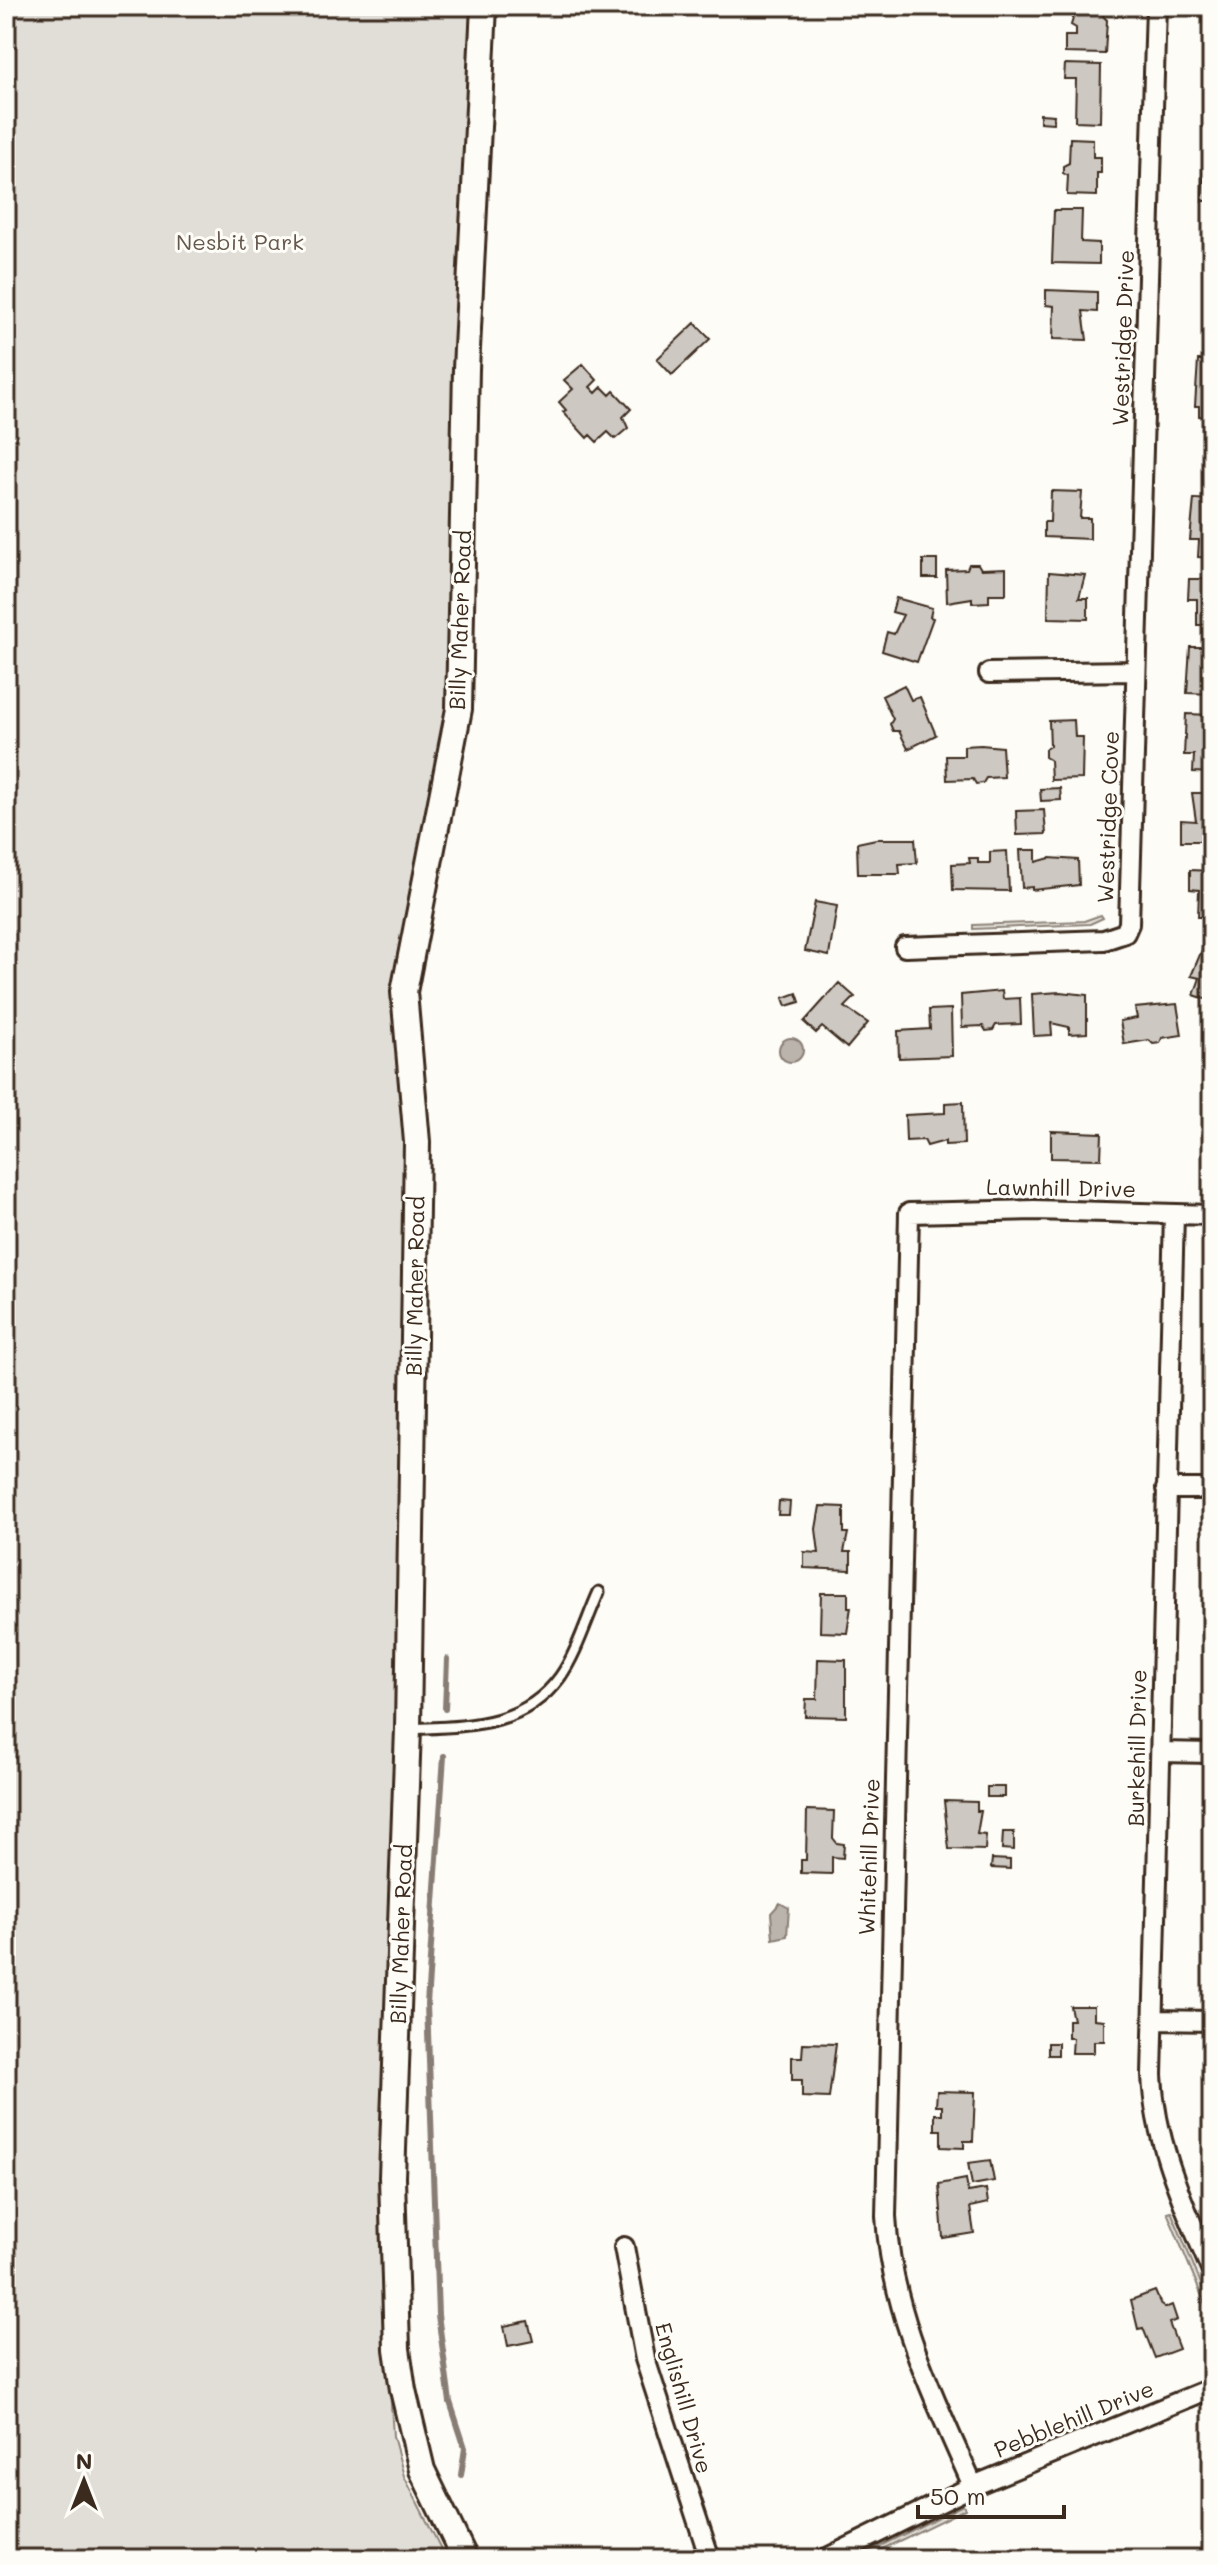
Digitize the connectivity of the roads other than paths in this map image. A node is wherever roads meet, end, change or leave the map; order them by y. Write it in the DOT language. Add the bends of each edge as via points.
graph roads {
  1 [pos="484,6"];
  2 [pos="1156,6"];
  3 [pos="1136,671"];
  4 [pos="989,673"];
  5 [pos="905,947"];
  6 [pos="909,1213"];
  7 [pos="1174,1214"];
  8 [pos="1212,1215"];
  9 [pos="1166,1489"];
  10 [pos="1212,1489"];
  11 [pos="599,1592"];
  12 [pos="408,1729"];
  13 [pos="1161,1752"];
  14 [pos="1212,1753"];
  15 [pos="1155,2020"];
  16 [pos="1212,2021"];
  17 [pos="624,2247"];
  18 [pos="1212,2272"];
  19 [pos="1212,2388"];
  20 [pos="973,2486"];
  21 [pos="465,2559"];
  22 [pos="710,2559"];
  23 [pos="825,2559"];
  1 -- 12 [label="main road, Billy Maher Road" via="466,369 459,709 404,992 417,1142"];
  2 -- 3 [label="street, Westridge Drive"];
  3 -- 4 [label="street"];
  3 -- 5 [label="street, Westridge Cove" via="1130,915 1125,933 1104,940"];
  6 -- 7 [label="street, Lawnhill Drive"];
  6 -- 20 [label="street, Whitehill Drive" via="886,2216 893,2275 908,2329"];
  7 -- 8 [label="street, Lawnhill Drive"];
  7 -- 9 [label="street, Burkehill Drive"];
  9 -- 10 [label="street"];
  9 -- 13 [label="street, Burkehill Drive"];
  11 -- 12 [label="lane" via="560,1676 524,1712 479,1726"];
  12 -- 21 [label="main road, Billy Maher Road" via="392,2177 397,2349 422,2470"];
  13 -- 14 [label="street"];
  13 -- 15 [label="street, Burkehill Drive"];
  15 -- 16 [label="street"];
  15 -- 18 [label="street, Burkehill Drive" via="1153,2095 1161,2144"];
  17 -- 22 [label="street, Englishill Drive" via="649,2373"];
  19 -- 20 [label="street, Pebblehill Drive"];
  20 -- 23 [label="street, Pebblehill Drive"];
}
